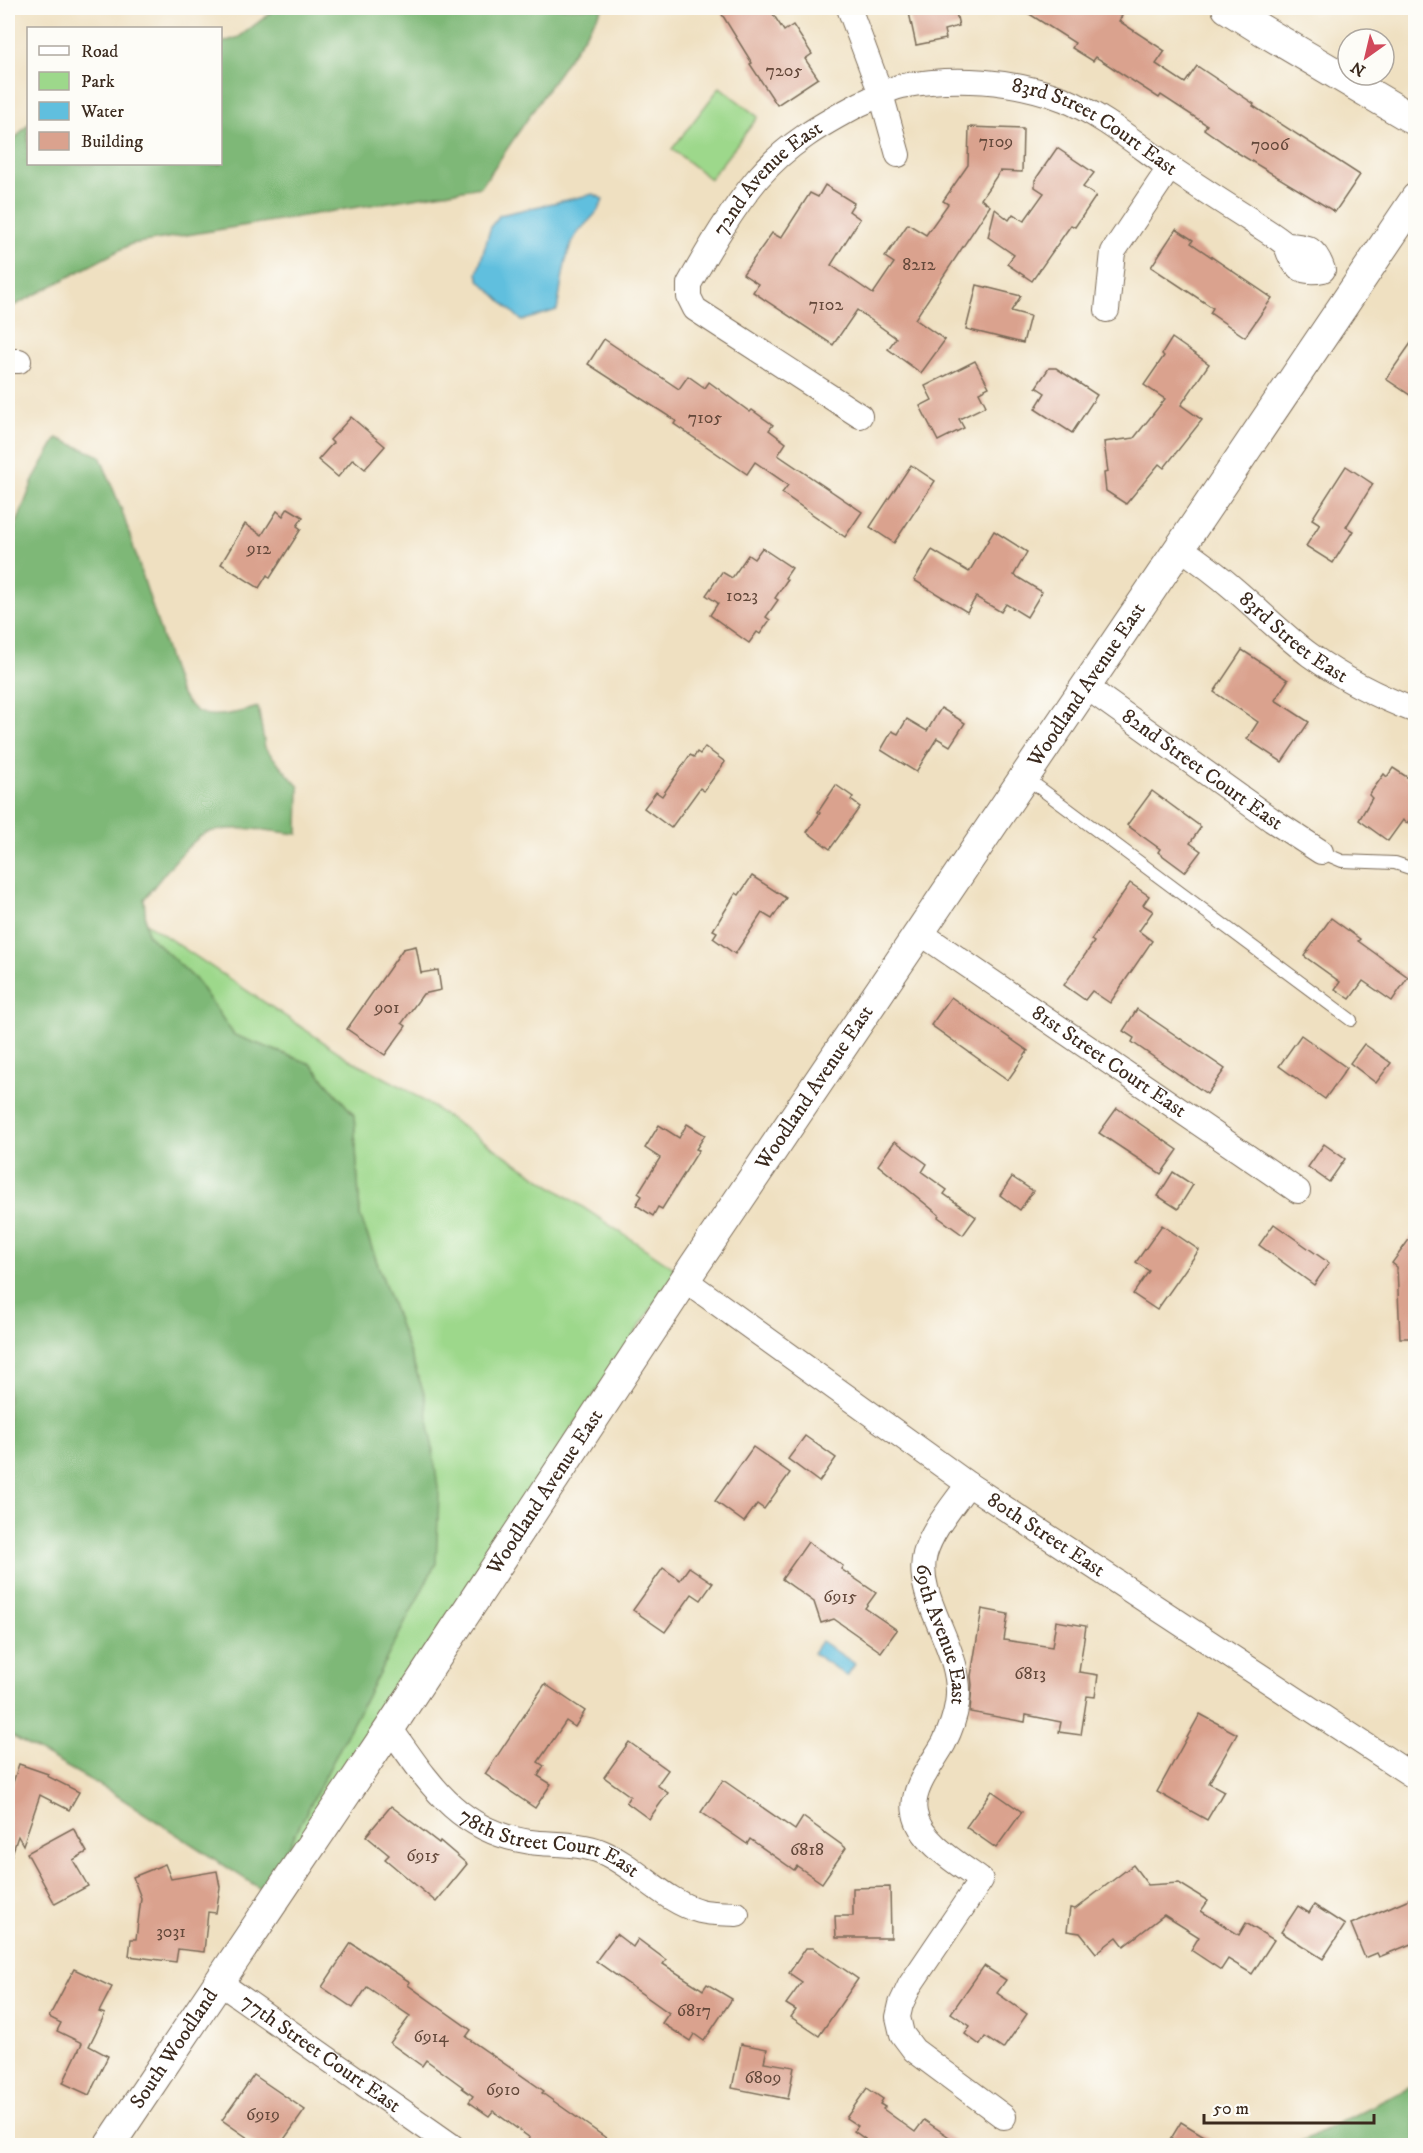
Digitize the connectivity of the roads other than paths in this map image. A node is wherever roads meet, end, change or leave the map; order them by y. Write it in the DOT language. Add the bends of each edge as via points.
graph roads {
  1 [pos="849,8"];
  2 [pos="1227,8"];
  3 [pos="881,94"];
  4 [pos="1416,121"];
  5 [pos="898,155"];
  6 [pos="1170,167"];
  7 [pos="1416,198"];
  8 [pos="1354,289"];
  9 [pos="1107,310"];
  10 [pos="860,416"];
  11 [pos="1179,547"];
  12 [pos="1085,686"];
  13 [pos="1416,711"];
  14 [pos="1024,776"];
  15 [pos="1322,852"];
  16 [pos="1416,870"];
  17 [pos="919,932"];
  18 [pos="1351,1020"];
  19 [pos="1298,1191"];
  20 [pos="685,1280"];
  21 [pos="968,1484"];
  22 [pos="390,1728"];
  23 [pos="1416,1778"];
  24 [pos="737,1914"];
  25 [pos="220,1983"];
  26 [pos="1004,2117"];
  27 [pos="109,2145"];
  28 [pos="452,2145"];
  1 -- 3 [label="street"];
  2 -- 4 [label="street"];
  3 -- 5 [label="street"];
  3 -- 6 [label="street, 83rd Street Court East" via="918,84 979,80 1035,91 1086,110"];
  3 -- 10 [label="street, 72nd Avenue East" via="807,133 779,156 758,178 688,284 695,309"];
  6 -- 8 [label="street, 83rd Street Court East" via="1286,245 1296,267 1309,272 1323,270"];
  6 -- 9 [label="street" via="1113,252"];
  7 -- 8 [label="street, Woodland Avenue East"];
  8 -- 11 [label="street, Woodland Avenue East"];
  11 -- 12 [label="street, Woodland Avenue East"];
  11 -- 13 [label="street, 83rd Street East" via="1313,657 1389,701"];
  12 -- 14 [label="street, Woodland Avenue East"];
  12 -- 15 [label="street, 82nd Street Court East"];
  14 -- 17 [label="street, Woodland Avenue East"];
  14 -- 18 [label="lane"];
  15 -- 16 [label="lane" via="1342,861 1395,863"];
  17 -- 19 [label="street, 81st Street Court East"];
  17 -- 20 [label="street, Woodland Avenue East"];
  20 -- 21 [label="street, 80th Street East"];
  20 -- 22 [label="street, Woodland Avenue East"];
  21 -- 23 [label="street, 80th Street East"];
  21 -- 26 [label="street, 69th Avenue East" via="931,1540 924,1561 928,1592 954,1662 958,1692 951,1726 921,1783 914,1811 921,1828 940,1850 981,1880 910,1985 898,2018 902,2034 914,2050"];
  22 -- 24 [label="street, 78th Street Court East" via="434,1790 476,1825 509,1838 593,1849 692,1908"];
  22 -- 25 [label="street, Woodland Avenue East"];
  25 -- 27 [label="street, South Woodland"];
  25 -- 28 [label="street, 77th Street Court East"];
}
